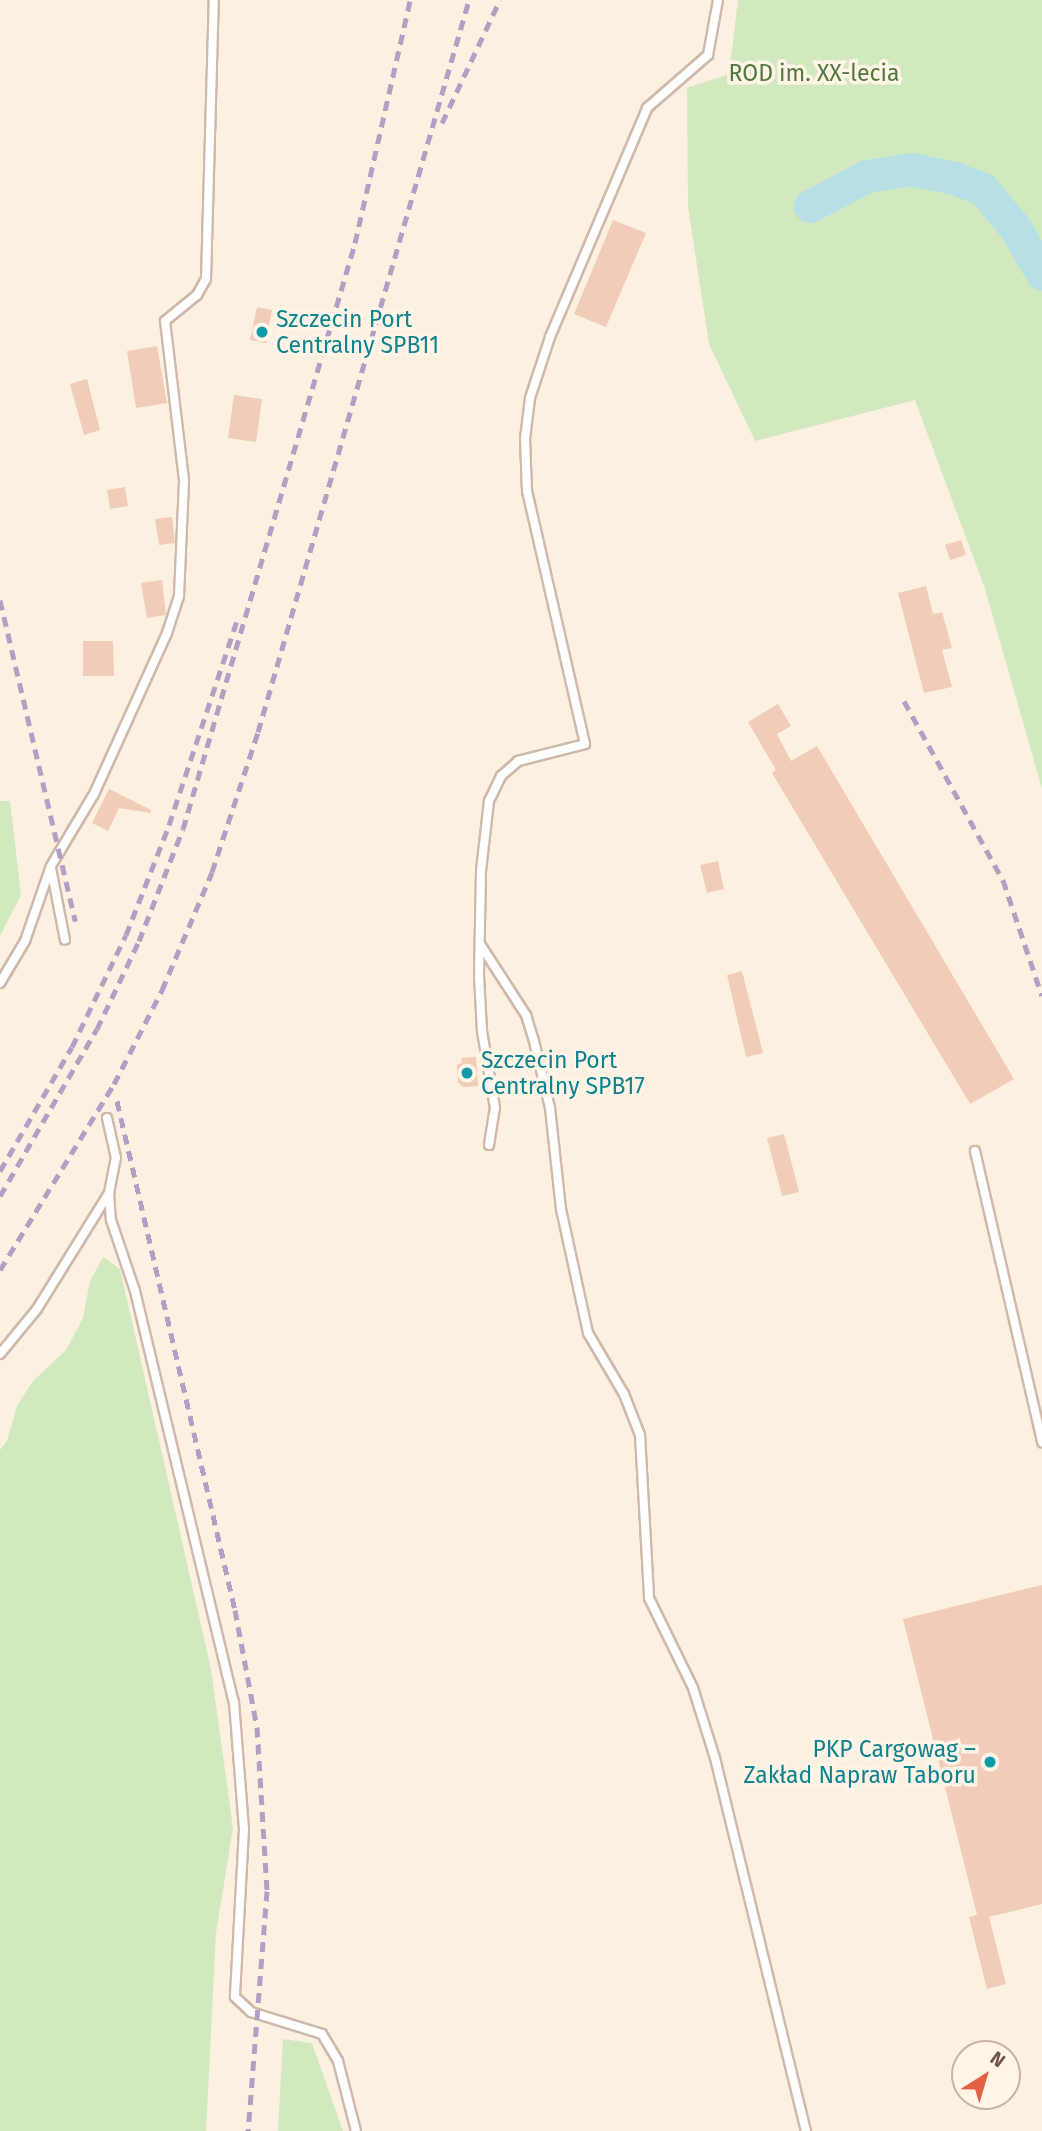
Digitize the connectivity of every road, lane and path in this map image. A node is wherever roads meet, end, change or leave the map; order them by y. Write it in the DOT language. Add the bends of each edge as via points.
graph roads {
  1 [pos="214,0"];
  2 [pos="718,0"];
  3 [pos="51,866"];
  4 [pos="65,940"];
  5 [pos="480,944"];
  6 [pos="1,980"];
  7 [pos="107,1118"];
  8 [pos="489,1145"];
  9 [pos="975,1151"];
  10 [pos="109,1193"];
  11 [pos="0,1354"];
  12 [pos="1042,1442"];
  13 [pos="356,2131"];
  14 [pos="806,2131"];
  1 -- 3 [label="lane" via="206,279 197,295 165,321 184,480 179,596 167,633 88,806"];
  2 -- 5 [label="lane" via="708,55 647,108 550,337 530,398 525,439 527,491 585,744 518,761 496,783 489,801 481,871"];
  3 -- 4 [label="lane"];
  3 -- 6 [label="lane" via="25,941"];
  5 -- 8 [label="lane" via="482,1031 495,1108"];
  5 -- 14 [label="lane" via="526,1015 534,1041 550,1108 561,1209 588,1334 624,1394 640,1435 649,1598 690,1681 715,1758"];
  7 -- 10 [label="lane" via="116,1158"];
  9 -- 12 [label="lane"];
  10 -- 11 [label="lane" via="37,1309"];
  10 -- 13 [label="lane" via="110,1220 135,1291 234,1702 244,1829 235,1997 251,2012 322,2034 338,2061"];
}
